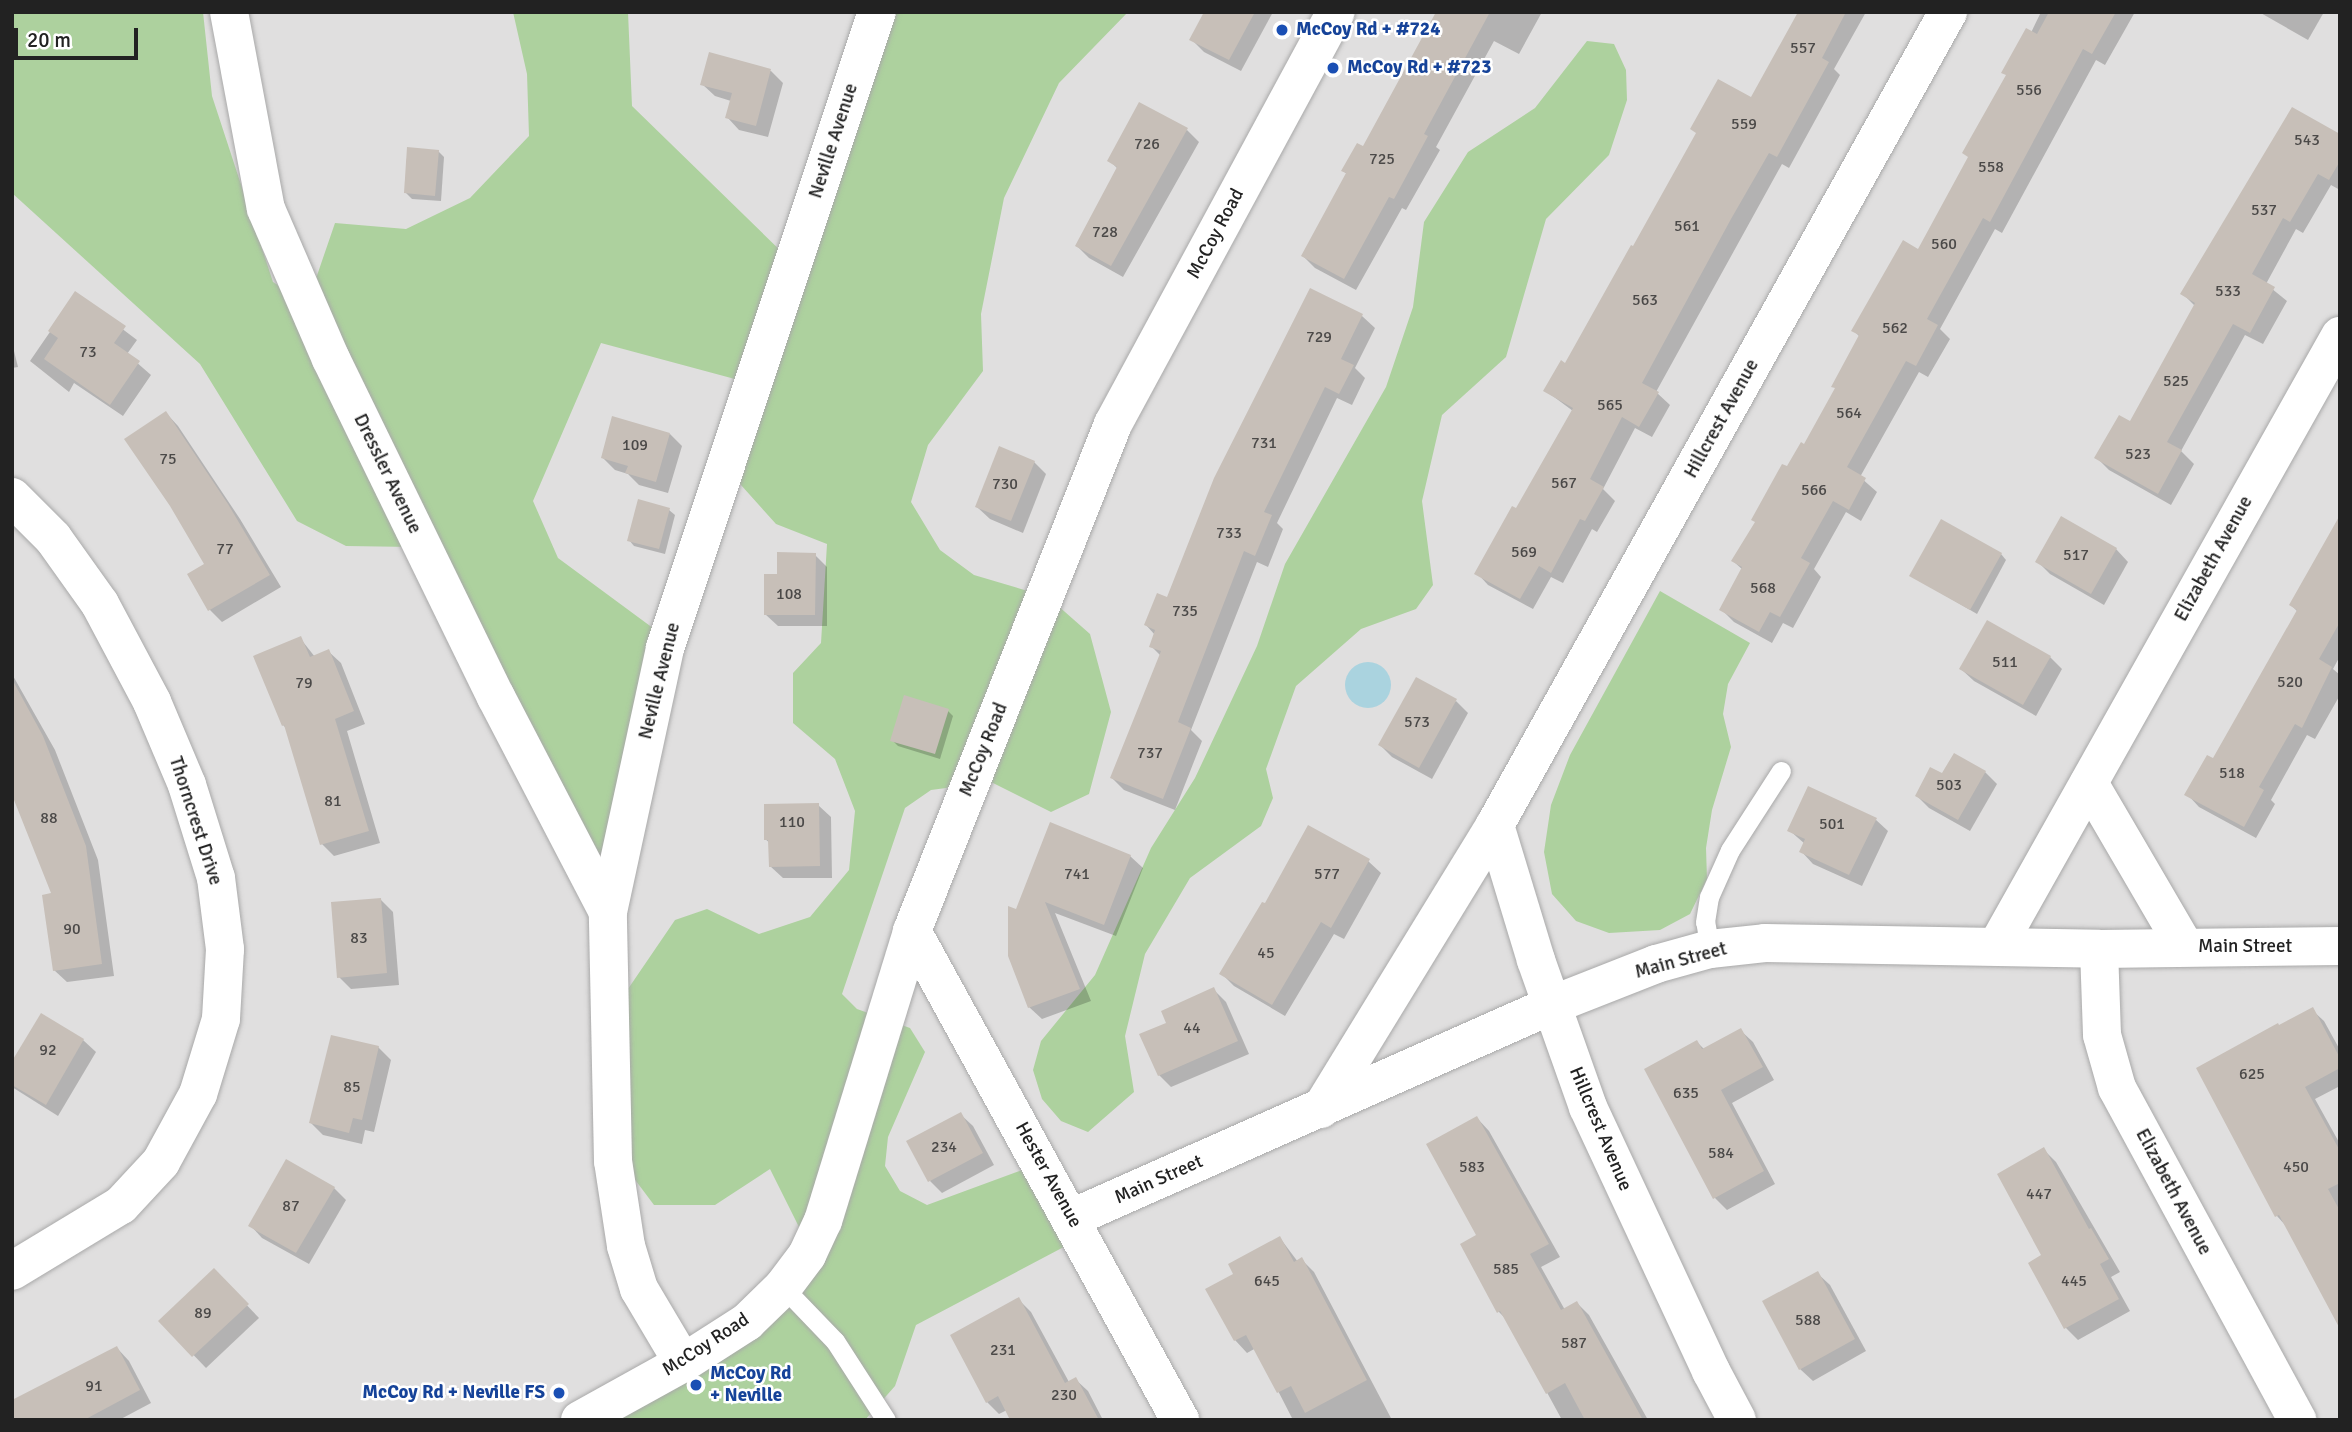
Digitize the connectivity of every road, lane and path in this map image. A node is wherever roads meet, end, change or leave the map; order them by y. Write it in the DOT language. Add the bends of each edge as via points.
graph roads {
  1 [pos="229,12"];
  2 [pos="877,12"];
  3 [pos="1336,12"];
  4 [pos="1948,12"];
  5 [pos="2340,336"];
  6 [pos="12,497"];
  7 [pos="1781,771"];
  8 [pos="2089,783"];
  9 [pos="1495,825"];
  10 [pos="608,912"];
  11 [pos="912,931"];
  12 [pos="1997,946"];
  13 [pos="2340,946"];
  14 [pos="2185,947"];
  15 [pos="1710,949"];
  16 [pos="2099,949"];
  17 [pos="1552,1005"];
  18 [pos="1321,1109"];
  19 [pos="1072,1218"];
  20 [pos="12,1271"];
  21 [pos="783,1287"];
  22 [pos="683,1363"];
  23 [pos="580,1420"];
  24 [pos="886,1420"];
  25 [pos="1180,1420"];
  26 [pos="1737,1420"];
  27 [pos="2297,1420"];
  1 -- 10 [label="street, Dressler Avenue" via="266,209 331,359 496,697"];
  2 -- 10 [label="street, Neville Avenue" via="665,648"];
  3 -- 11 [label="street, McCoy Road" via="1113,425"];
  4 -- 9 [label="street, Hillcrest Avenue"];
  5 -- 8 [label="street, Elizabeth Avenue"];
  6 -- 20 [label="street, Thorncrest Drive" via="53,538 100,604 152,702 187,785 216,878 225,949 221,1018 206,1069 198,1094 161,1162 121,1205"];
  7 -- 15 [label="lane" via="1730,850 1709,897 1705,922"];
  8 -- 12 [label="street, Elizabeth Avenue"];
  8 -- 14 [label="street"];
  9 -- 17 [label="street, Hillcrest Avenue"];
  9 -- 18 [label="street, Hillcrest Avenue"];
  10 -- 22 [label="street, Neville Avenue" via="612,1161 626,1246 639,1289"];
  11 -- 19 [label="street, Hester Avenue"];
  11 -- 21 [label="street, McCoy Road" via="823,1222 807,1255"];
  12 -- 15 [label="street, Main Street" via="1765,943"];
  12 -- 16 [label="street, Main Street"];
  13 -- 14 [label="street, Main Street"];
  14 -- 16 [label="street, Main Street"];
  15 -- 17 [label="street, Main Street" via="1657,964"];
  16 -- 27 [label="street, Elizabeth Avenue" via="2102,1035 2117,1088"];
  17 -- 18 [label="street, Main Street"];
  17 -- 26 [label="street, Hillcrest Avenue" via="1588,1107"];
  18 -- 19 [label="street, Main Street"];
  19 -- 25 [label="street, Hester Avenue"];
  21 -- 22 [label="street, McCoy Road" via="747,1322"];
  21 -- 24 [label="lane" via="835,1341"];
  22 -- 23 [label="street, McCoy Road"];
}
